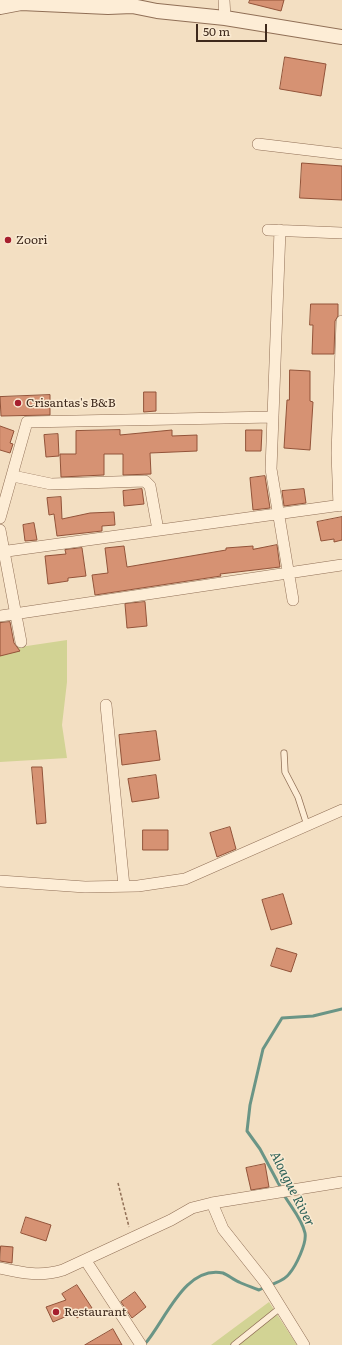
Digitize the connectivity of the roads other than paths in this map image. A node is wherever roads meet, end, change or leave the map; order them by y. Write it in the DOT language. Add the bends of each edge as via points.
graph roads {
  1 [pos="224,0"];
  2 [pos="108,3"];
  3 [pos="0,7"];
  4 [pos="225,18"];
  5 [pos="342,37"];
  6 [pos="258,144"];
  7 [pos="342,154"];
  8 [pos="268,230"];
  9 [pos="280,230"];
  10 [pos="342,233"];
  11 [pos="342,321"];
  12 [pos="273,417"];
  13 [pos="13,476"];
  14 [pos="340,506"];
  15 [pos="278,514"];
  16 [pos="0,518"];
  17 [pos="0,530"];
  18 [pos="158,530"];
  19 [pos="2,552"];
  20 [pos="342,565"];
  21 [pos="289,573"];
  22 [pos="293,600"];
  23 [pos="15,614"];
  24 [pos="0,616"];
  25 [pos="20,642"];
  26 [pos="106,705"];
  27 [pos="284,753"];
  28 [pos="342,810"];
  29 [pos="306,825"];
  30 [pos="0,881"];
  31 [pos="124,886"];
  32 [pos="342,1182"];
  33 [pos="212,1203"];
  34 [pos="86,1261"];
  35 [pos="0,1268"];
  36 [pos="280,1308"];
  37 [pos="138,1341"];
  38 [pos="234,1345"];
  39 [pos="304,1345"];
  1 -- 4 [label="street"];
  2 -- 3 [label="street" via="21,3"];
  2 -- 4 [label="street"];
  4 -- 5 [label="street"];
  6 -- 7 [label="street"];
  8 -- 9 [label="street"];
  9 -- 10 [label="street"];
  9 -- 12 [label="street"];
  11 -- 14 [label="street" via="337,453"];
  12 -- 13 [label="street" via="27,422"];
  12 -- 15 [label="street" via="271,469"];
  13 -- 16 [label="street"];
  13 -- 18 [label="street" via="51,484 145,481 150,486"];
  14 -- 15 [label="street"];
  15 -- 18 [label="street"];
  15 -- 21 [label="street"];
  17 -- 19 [label="street"];
  18 -- 19 [label="street"];
  19 -- 23 [label="street"];
  20 -- 21 [label="street"];
  21 -- 22 [label="street"];
  21 -- 23 [label="street"];
  23 -- 24 [label="street"];
  23 -- 25 [label="street"];
  26 -- 31 [label="street"];
  27 -- 29 [label="lane" via="285,772 298,797"];
  28 -- 29 [label="street"];
  29 -- 31 [label="street" via="184,879"];
  30 -- 31 [label="street" via="85,888"];
  32 -- 33 [label="street"];
  33 -- 34 [label="street" via="192,1208"];
  33 -- 36 [label="street" via="223,1229 265,1282"];
  34 -- 35 [label="street" via="50,1274 36,1275"];
  34 -- 37 [label="street"];
  36 -- 38 [label="lane"];
  36 -- 39 [label="street"];
}
